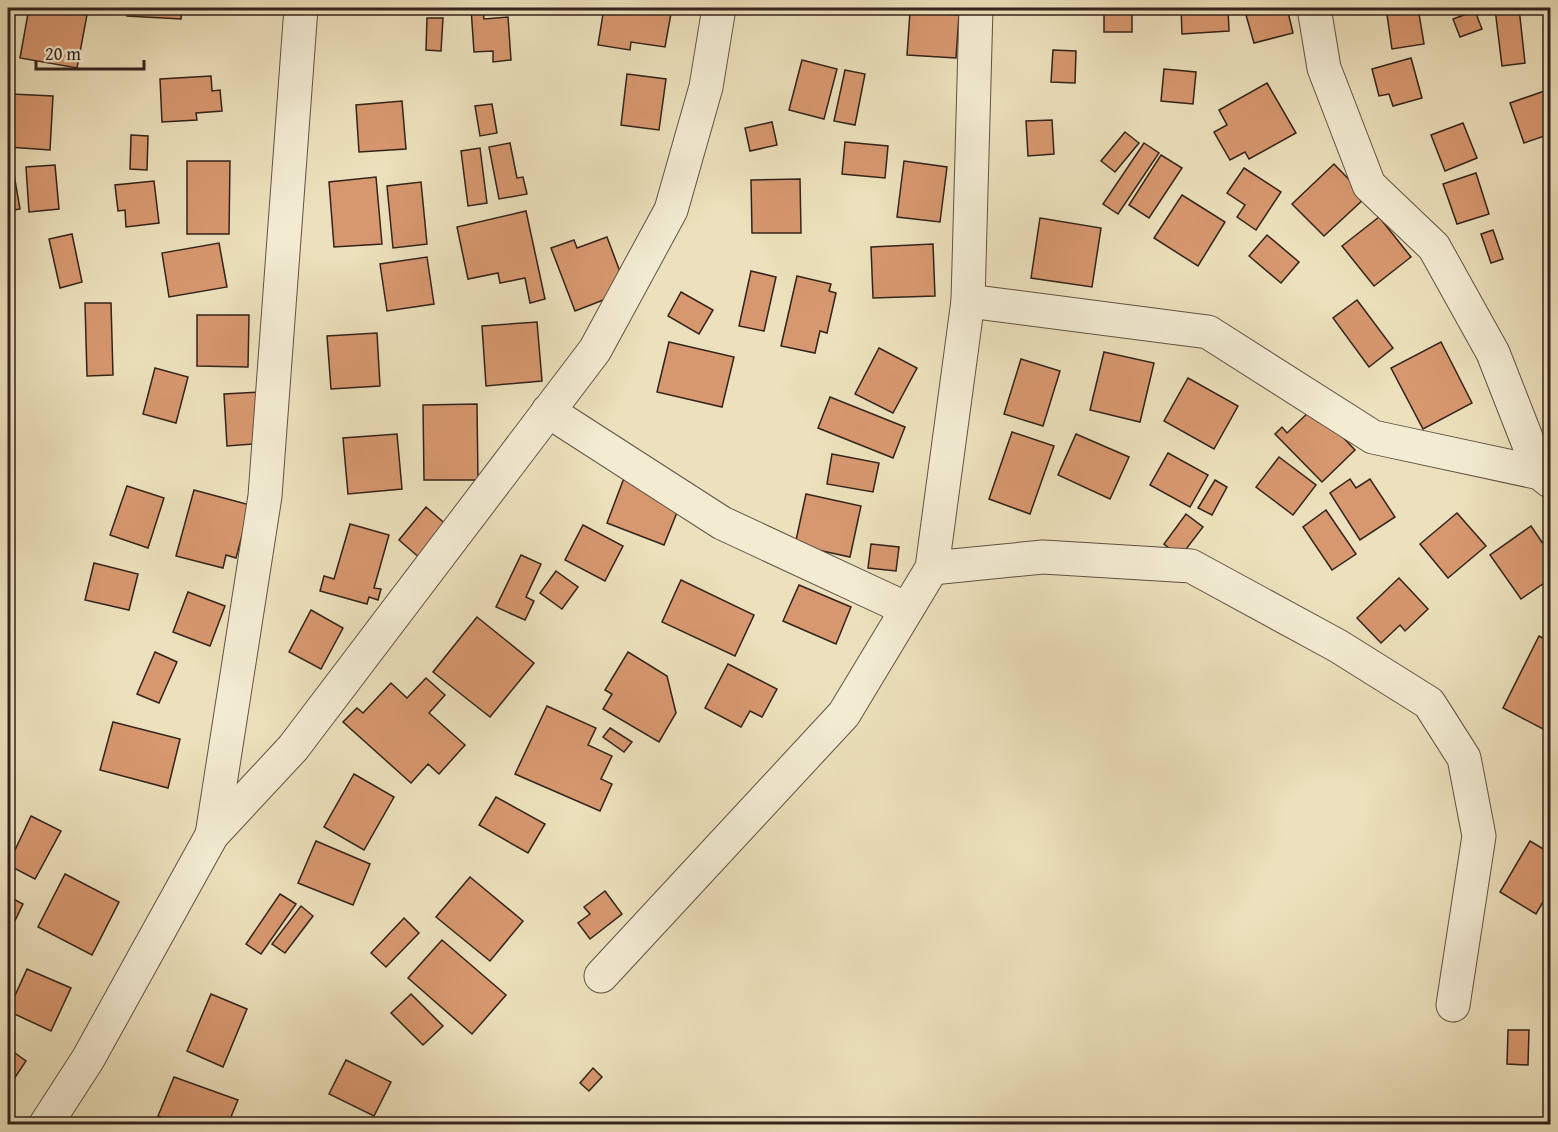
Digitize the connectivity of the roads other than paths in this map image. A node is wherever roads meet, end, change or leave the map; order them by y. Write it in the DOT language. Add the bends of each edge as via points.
graph roads {
  1 [pos="301,8"];
  2 [pos="719,8"];
  3 [pos="976,8"];
  4 [pos="1314,8"];
  5 [pos="968,301"];
  6 [pos="548,411"];
  7 [pos="1545,477"];
  8 [pos="932,568"];
  9 [pos="907,609"];
  10 [pos="212,836"];
  11 [pos="601,976"];
  12 [pos="1453,1005"];
  13 [pos="46,1125"];
  1 -- 10 [label="street" via="265,496"];
  2 -- 6 [label="street" via="706,87 671,210 595,350"];
  3 -- 5 [label="street"];
  4 -- 7 [label="street" via="1324,68 1369,185 1434,247 1493,353"];
  5 -- 7 [label="street" via="1208,332 1372,436"];
  5 -- 8 [label="street"];
  6 -- 9 [label="street" via="722,523"];
  6 -- 10 [label="street" via="292,748"];
  8 -- 9 [label="street"];
  8 -- 12 [label="street" via="1043,557 1191,566 1338,646 1428,703 1464,758 1479,836"];
  9 -- 11 [label="street" via="843,714"];
  10 -- 13 [label="street" via="88,1059"];
}
